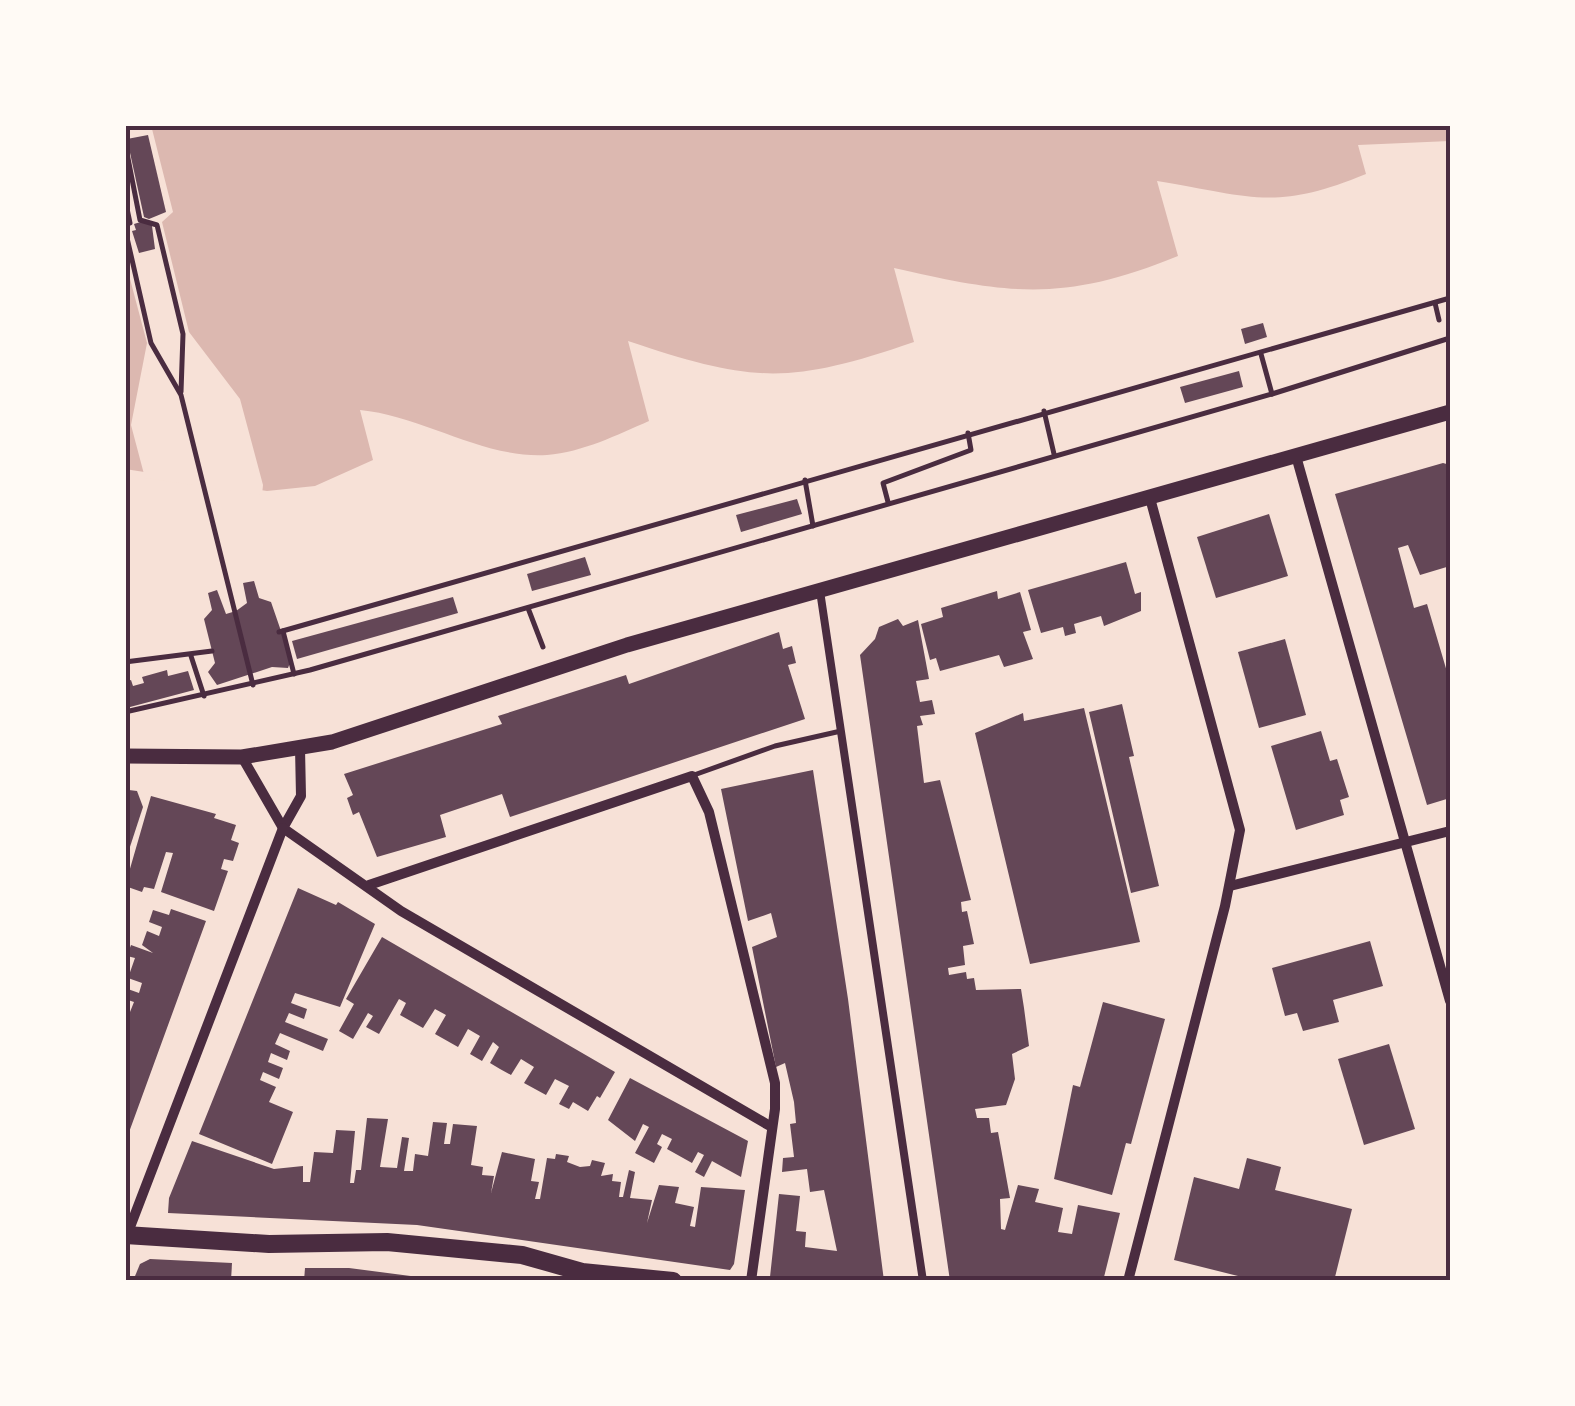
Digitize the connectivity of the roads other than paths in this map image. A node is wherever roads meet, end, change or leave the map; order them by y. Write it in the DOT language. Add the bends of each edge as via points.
graph roads {
  1 [pos="1450,412"];
  2 [pos="1296,456"];
  3 [pos="1150,498"];
  4 [pos="820,591"];
  5 [pos="844,730"];
  6 [pos="300,748"];
  7 [pos="125,756"];
  8 [pos="242,757"];
  9 [pos="692,776"];
  10 [pos="587,811"];
  11 [pos="593,824"];
  12 [pos="284,828"];
  13 [pos="1450,831"];
  14 [pos="1405,843"];
  15 [pos="368,884"];
  16 [pos="1230,886"];
  17 [pos="1450,1001"];
  18 [pos="770,1126"];
  19 [pos="126,1235"];
  20 [pos="558,1274"];
  21 [pos="673,1281"];
  22 [pos="751,1281"];
  23 [pos="923,1281"];
  24 [pos="1128,1281"];
  1 -- 2 [label="main road"];
  2 -- 3 [label="main road"];
  2 -- 14 [label="street"];
  3 -- 4 [label="main road"];
  3 -- 16 [label="street" via="1240,830"];
  4 -- 5 [label="street"];
  4 -- 6 [label="main road"];
  5 -- 9 [label="lane"];
  5 -- 23 [label="street"];
  6 -- 8 [label="main road"];
  6 -- 12 [label="street" via="301,796"];
  7 -- 8 [label="main road"];
  8 -- 12 [label="street"];
  9 -- 10 [label="street"];
  9 -- 18 [label="street" via="709,812 775,1083"];
  10 -- 11 [label="lane"];
  10 -- 15 [label="street"];
  12 -- 15 [label="street"];
  12 -- 19 [label="street"];
  13 -- 14 [label="street"];
  14 -- 16 [label="street"];
  14 -- 17 [label="street"];
  15 -- 18 [label="street" via="401,911"];
  16 -- 24 [label="street"];
  18 -- 22 [label="street"];
  19 -- 20 [label="main road" via="269,1244 387,1242 522,1254"];
  20 -- 21 [label="main road"];
}
